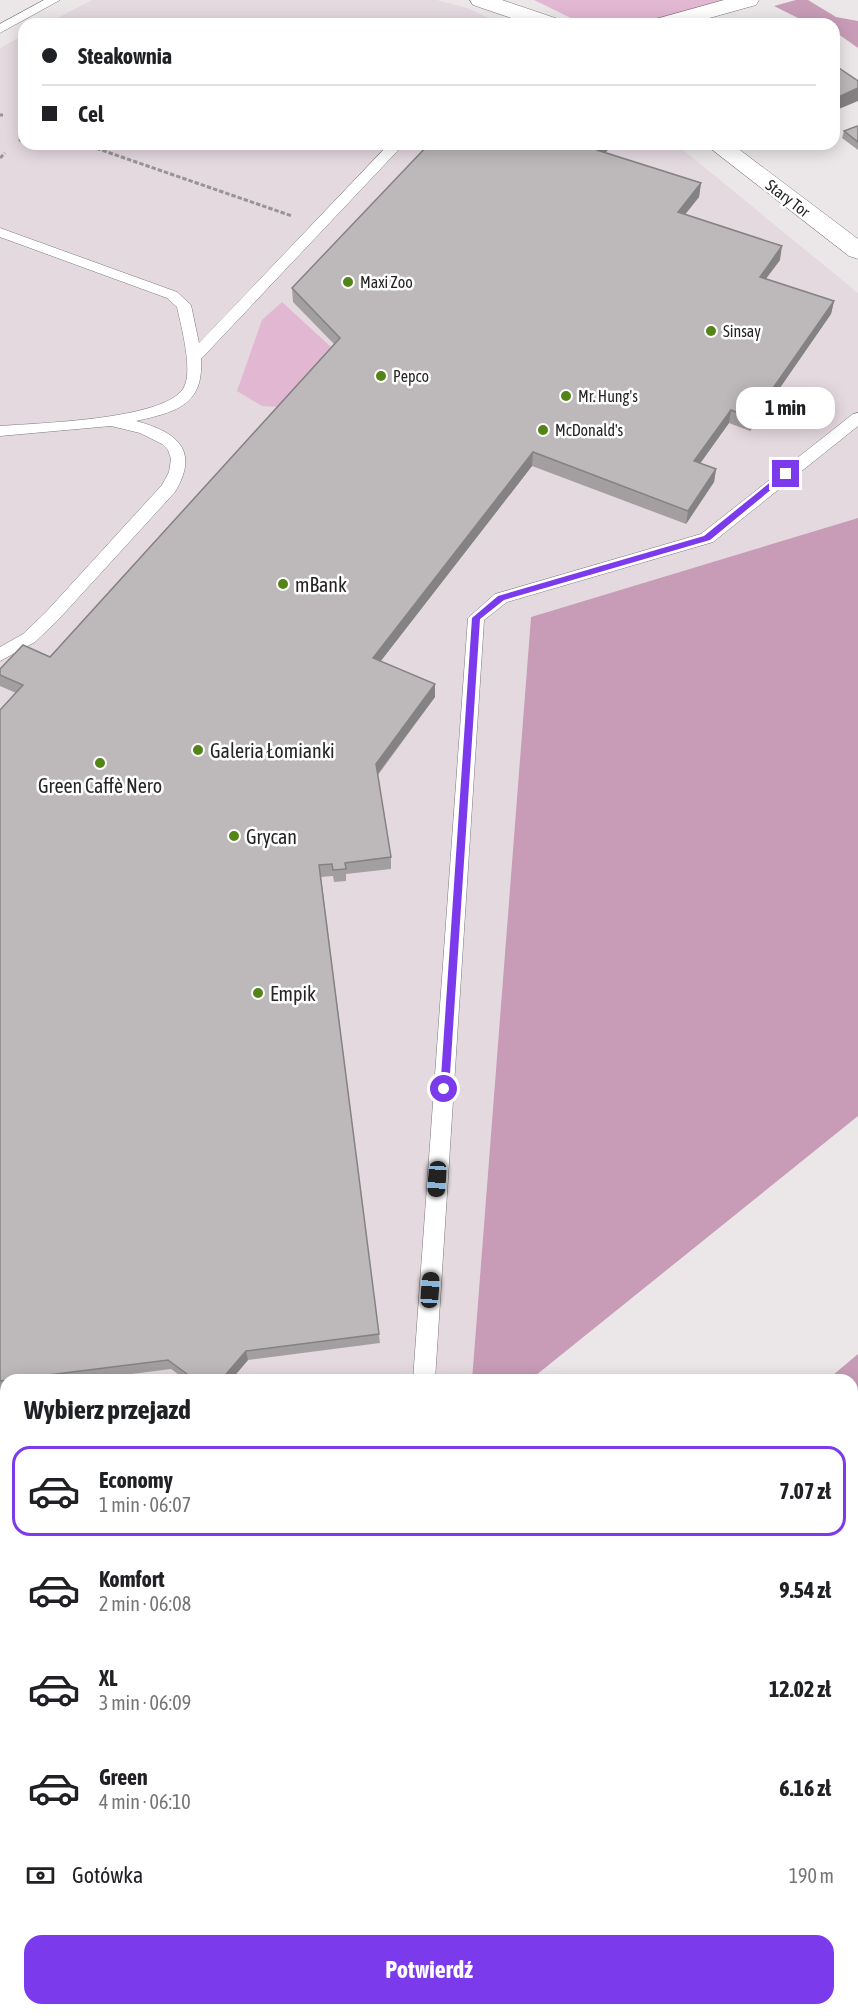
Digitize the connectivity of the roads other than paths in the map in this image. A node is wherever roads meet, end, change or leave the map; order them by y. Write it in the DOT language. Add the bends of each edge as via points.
graph roads {
  1 [pos="481,0"];
  2 [pos="748,0"];
  3 [pos="52,1"];
  4 [pos="22,18"];
  5 [pos="520,18"];
  6 [pos="685,18"];
  7 [pos="18,20"];
  8 [pos="0,30"];
  9 [pos="392,150"];
  10 [pos="725,150"];
  11 [pos="0,232"];
  12 [pos="858,251"];
  13 [pos="193,359"];
  14 [pos="858,418"];
  15 [pos="114,422"];
  16 [pos="0,431"];
  17 [pos="0,655"];
  18 [pos="424,1374"];
  1 -- 5 [label="street"];
  2 -- 6 [label="street"];
  3 -- 4 [label="lane"];
  7 -- 8 [label="lane"];
  9 -- 13 [label="lane"];
  10 -- 12 [label="street, Stary Tor"];
  11 -- 13 [label="lane" via="172,295 184,305"];
  13 -- 15 [label="lane" via="194,378 190,391 180,402"];
  14 -- 18 [label="lane" via="707,538 501,598 476,618"];
  15 -- 16 [label="lane"];
  15 -- 17 [label="lane" via="154,431 171,441 177,453 176,476 52,616 29,638"];
}
